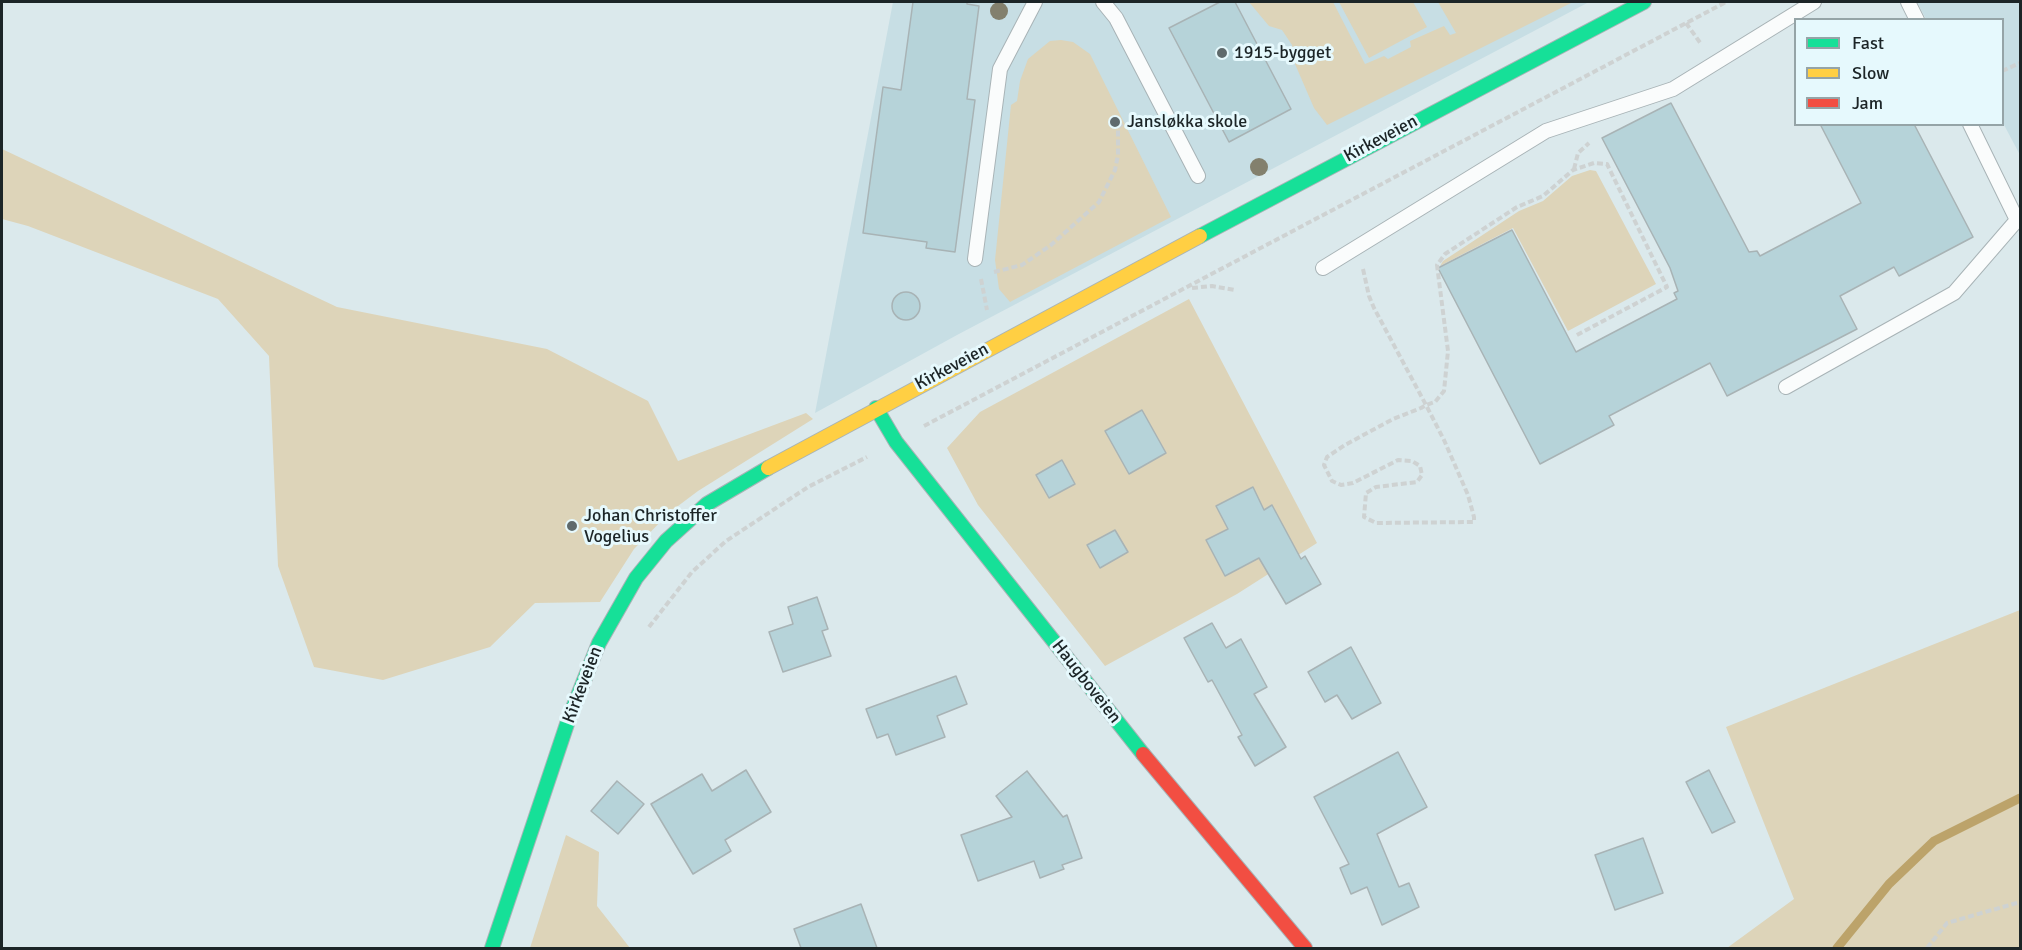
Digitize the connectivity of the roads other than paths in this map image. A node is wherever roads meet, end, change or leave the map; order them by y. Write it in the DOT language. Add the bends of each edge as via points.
graph roads {
  1 [pos="1035,2"];
  2 [pos="1103,2"];
  3 [pos="1644,2"];
  4 [pos="1814,2"];
  5 [pos="1908,2"];
  6 [pos="1916,18"];
  7 [pos="1971,126"];
  8 [pos="1198,176"];
  9 [pos="2019,219"];
  10 [pos="975,259"];
  11 [pos="1323,268"];
  12 [pos="1786,387"];
  13 [pos="876,408"];
  14 [pos="492,948"];
  15 [pos="1305,948"];
  1 -- 10 [label="lane" via="1000,69"];
  2 -- 8 [label="lane" via="1116,18"];
  3 -- 13 [label="main road, Kirkeveien"];
  4 -- 11 [label="lane" via="1673,88 1546,131"];
  5 -- 6 [label="lane"];
  7 -- 9 [label="lane"];
  9 -- 12 [label="lane" via="1954,293"];
  13 -- 14 [label="main road, Kirkeveien" via="716,497 666,541 636,578 599,644 569,718"];
  13 -- 15 [label="main road, Haugboveien" via="896,442 1181,802"];
}
